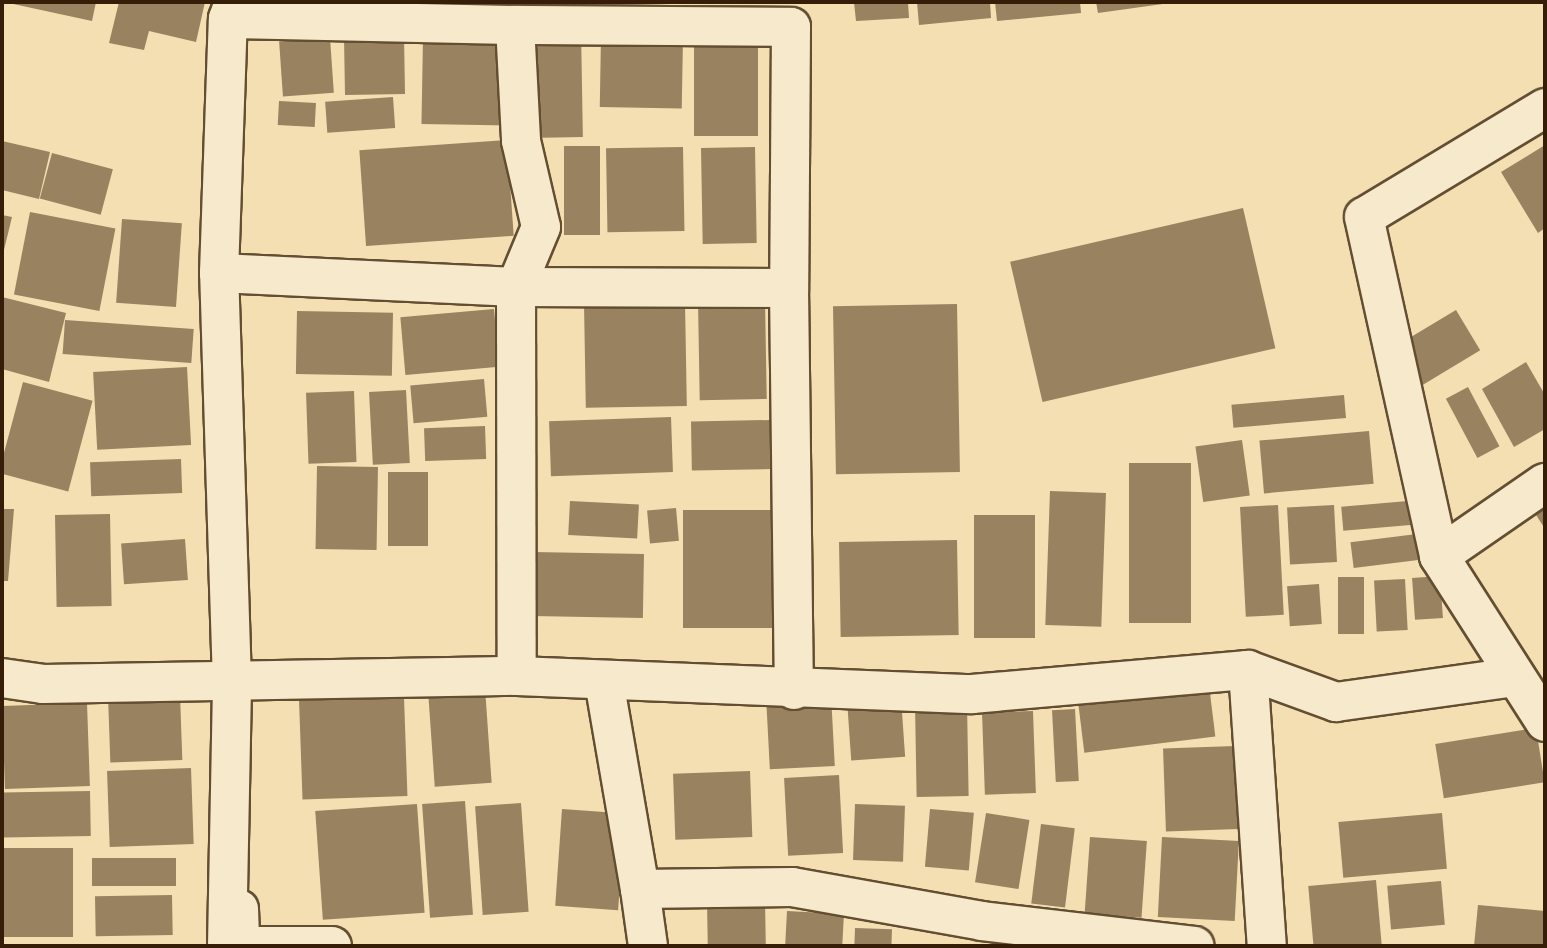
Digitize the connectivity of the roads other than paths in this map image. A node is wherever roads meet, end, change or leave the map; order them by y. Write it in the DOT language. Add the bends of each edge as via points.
graph roads {
  1 [pos="231,10"];
  2 [pos="515,25"];
  3 [pos="1545,108"];
  4 [pos="219,273"];
  5 [pos="516,287"];
  6 [pos="789,288"];
  7 [pos="1545,483"];
  8 [pos="1439,556"];
  9 [pos="1248,670"];
  10 [pos="517,676"];
  11 [pos="1513,677"];
  12 [pos="2,678"];
  13 [pos="604,681"];
  14 [pos="232,683"];
  15 [pos="794,690"];
  16 [pos="1545,722"];
  17 [pos="640,889"];
  18 [pos="227,946"];
  19 [pos="332,946"];
  20 [pos="648,946"];
  21 [pos="1195,946"];
  22 [pos="1267,946"];
  1 -- 2 [label="street"];
  1 -- 4 [label="street"];
  2 -- 5 [label="street" via="521,141 541,227"];
  2 -- 6 [label="street" via="791,27"];
  3 -- 8 [label="street" via="1364,217"];
  4 -- 5 [label="street"];
  4 -- 14 [label="street"];
  5 -- 6 [label="street"];
  5 -- 10 [label="street"];
  6 -- 15 [label="street"];
  7 -- 8 [label="street"];
  8 -- 11 [label="street"];
  9 -- 11 [label="street" via="1336,702"];
  9 -- 15 [label="street" via="972,694"];
  9 -- 22 [label="street"];
  10 -- 13 [label="street"];
  10 -- 14 [label="street"];
  11 -- 16 [label="street"];
  12 -- 14 [label="street" via="43,684"];
  13 -- 15 [label="street"];
  13 -- 17 [label="street"];
  14 -- 18 [label="street"];
  14 -- 19 [label="street" via="240,946"];
  17 -- 20 [label="street"];
  17 -- 21 [label="street" via="792,887 982,922"];
}
